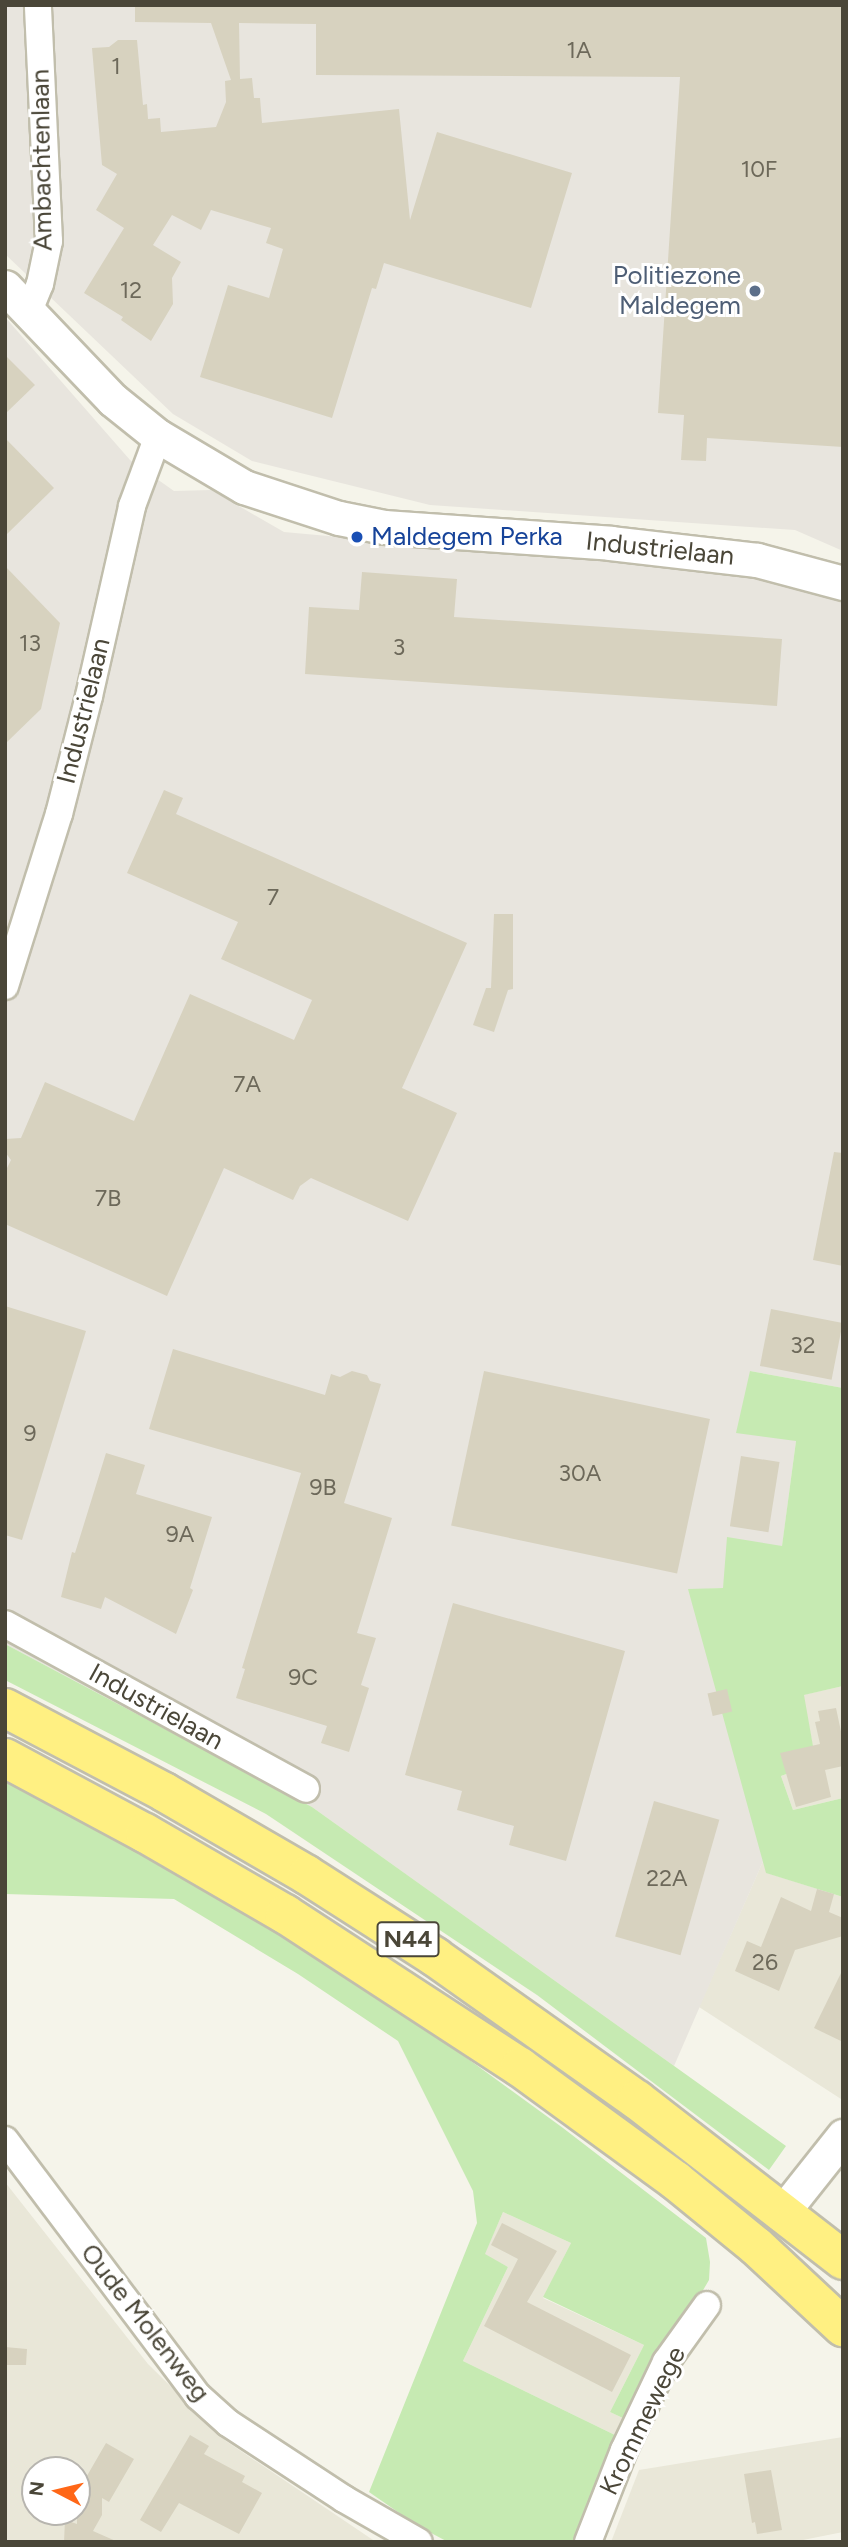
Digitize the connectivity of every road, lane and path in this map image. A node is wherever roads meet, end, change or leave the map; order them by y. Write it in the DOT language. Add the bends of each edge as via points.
graph roads {
  1 [pos="38,5"];
  2 [pos="5,287"];
  3 [pos="29,312"];
  4 [pos="159,436"];
  5 [pos="843,583"];
  6 [pos="5,986"];
  7 [pos="5,1624"];
  8 [pos="5,1708"];
  9 [pos="5,1758"];
  10 [pos="306,1789"];
  11 [pos="843,2136"];
  12 [pos="5,2140"];
  13 [pos="781,2214"];
  14 [pos="756,2246"];
  15 [pos="843,2260"];
  16 [pos="707,2305"];
  17 [pos="843,2327"];
  18 [pos="419,2542"];
  19 [pos="588,2542"];
  1 -- 3 [label="street, Ambachtenlaan" via="48,241"];
  2 -- 3 [label="street, Industrielaan"];
  3 -- 4 [label="street, Industrielaan" via="113,400"];
  4 -- 5 [label="street, Industrielaan" via="244,488 339,518 384,527 757,559"];
  4 -- 6 [label="street, Industrielaan" via="132,506 62,801"];
  7 -- 10 [label="street, Industrielaan"];
  8 -- 13 [label="highway, N44" via="164,1791 425,1950 637,2100"];
  9 -- 14 [label="highway, N44" via="169,1846 368,1967 603,2126"];
  11 -- 13 [label="street"];
  12 -- 18 [label="street, Oude Molenweg" via="198,2396 251,2438"];
  13 -- 14 [label="street"];
  13 -- 15 [label="highway, N44"];
  14 -- 17 [label="highway, N44"];
  16 -- 19 [label="street, Krommewege" via="666,2362 624,2449"];
}
